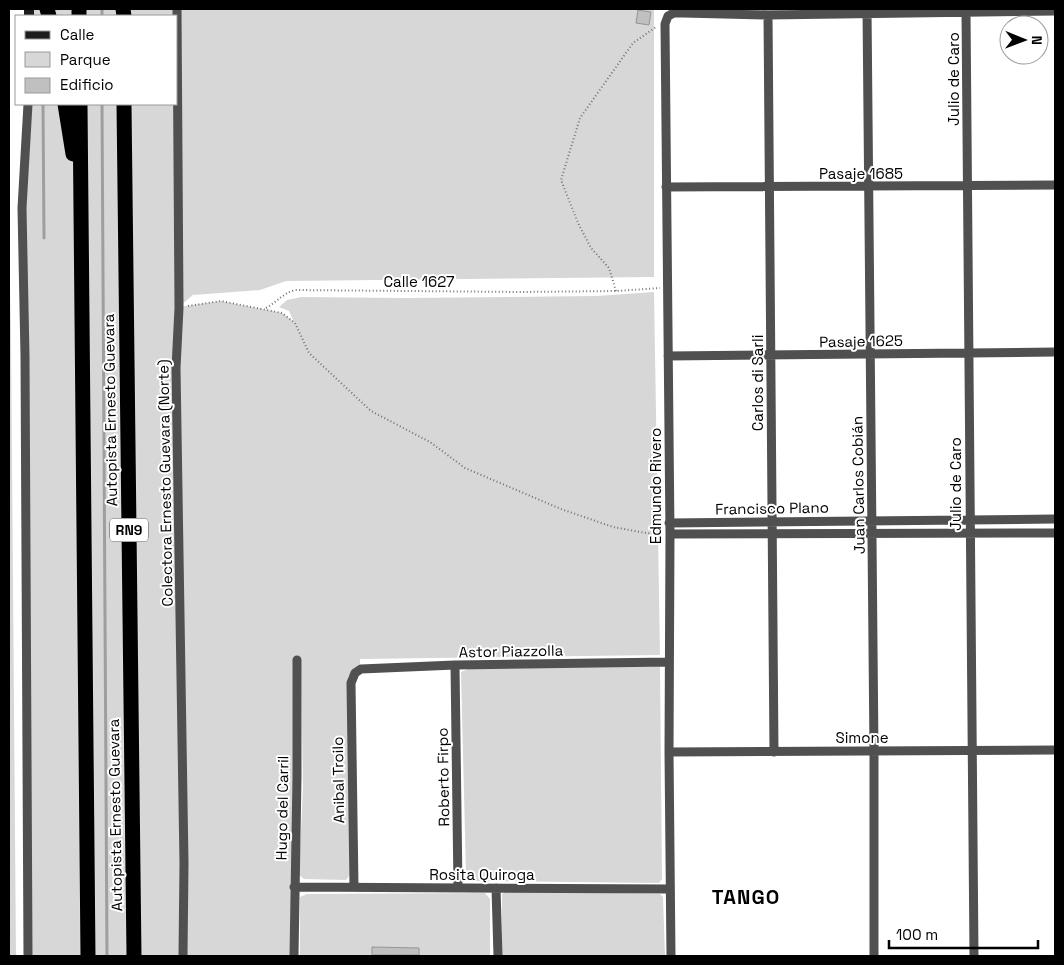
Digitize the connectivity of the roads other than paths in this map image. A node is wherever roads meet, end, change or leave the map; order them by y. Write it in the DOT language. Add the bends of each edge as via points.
graph roads {
  1 [pos="178,9"];
  2 [pos="1028,10"];
  3 [pos="867,11"];
  4 [pos="948,11"];
  5 [pos="1055,11"];
  6 [pos="785,12"];
  7 [pos="966,12"];
  8 [pos="768,15"];
  9 [pos="28,105"];
  10 [pos="64,105"];
  11 [pos="80,105"];
  12 [pos="124,105"];
  13 [pos="869,186"];
  14 [pos="967,186"];
  15 [pos="1055,186"];
  16 [pos="666,187"];
  17 [pos="769,187"];
  18 [pos="81,206"];
  19 [pos="1055,352"];
  20 [pos="968,353"];
  21 [pos="870,354"];
  22 [pos="668,356"];
  23 [pos="771,356"];
  24 [pos="1055,519"];
  25 [pos="969,520"];
  26 [pos="872,521"];
  27 [pos="772,522"];
  28 [pos="669,523"];
  29 [pos="1055,533"];
  30 [pos="670,534"];
  31 [pos="772,534"];
  32 [pos="872,534"];
  33 [pos="969,534"];
  34 [pos="296,660"];
  35 [pos="669,662"];
  36 [pos="455,665"];
  37 [pos="355,673"];
  38 [pos="1055,750"];
  39 [pos="874,751"];
  40 [pos="972,751"];
  41 [pos="669,752"];
  42 [pos="774,752"];
  43 [pos="294,887"];
  44 [pos="354,887"];
  45 [pos="458,888"];
  46 [pos="496,888"];
  47 [pos="670,889"];
  48 [pos="28,956"];
  49 [pos="88,956"];
  50 [pos="134,956"];
  51 [pos="183,956"];
  52 [pos="294,956"];
  53 [pos="498,956"];
  54 [pos="671,956"];
  55 [pos="874,956"];
  56 [pos="974,956"];
  1 -- 51 [label="street, Colectora Ernesto Guevara (Norte)" via="176,368"];
  2 -- 5 [label="street"];
  2 -- 7 [label="street"];
  3 -- 4 [label="street"];
  3 -- 6 [label="street"];
  3 -- 13 [label="street, Juan Carlos Cobián"];
  4 -- 7 [label="street"];
  6 -- 8 [label="street"];
  7 -- 14 [label="street, Julio de Caro"];
  8 -- 16 [label="street, Edmundo Rivero" via="683,13 674,14 666,20"];
  8 -- 17 [label="street, Carlos di Sarli"];
  9 -- 48 [label="street" via="22,208"];
  10 -- 18 [label="highway"];
  11 -- 18 [label="highway, Autopista Ernesto Guevara"];
  12 -- 50 [label="highway, Autopista Ernesto Guevara / RN9"];
  13 -- 14 [label="street, Pasaje 1685"];
  13 -- 17 [label="street, Pasaje 1685"];
  13 -- 21 [label="street, Juan Carlos Cobián"];
  14 -- 15 [label="street, Pasaje 1685"];
  14 -- 20 [label="street, Julio de Caro"];
  16 -- 17 [label="street, Pasaje 1685"];
  16 -- 22 [label="street, Edmundo Rivero"];
  17 -- 23 [label="street, Carlos di Sarli"];
  18 -- 49 [label="highway, Autopista Ernesto Guevara"];
  19 -- 20 [label="street, Pasaje 1625"];
  20 -- 21 [label="street, Pasaje 1625"];
  20 -- 25 [label="street, Julio de Caro"];
  21 -- 23 [label="street, Pasaje 1625"];
  21 -- 26 [label="street, Juan Carlos Cobián"];
  22 -- 23 [label="street, Pasaje 1625"];
  22 -- 28 [label="street, Edmundo Rivero"];
  23 -- 27 [label="street, Carlos di Sarli"];
  24 -- 25 [label="street, Francisco Plano"];
  25 -- 26 [label="street, Francisco Plano"];
  25 -- 33 [label="street, Julio de Caro"];
  26 -- 27 [label="street, Francisco Plano"];
  26 -- 32 [label="street, Juan Carlos Cobián"];
  27 -- 28 [label="street, Francisco Plano"];
  27 -- 31 [label="street, Carlos di Sarli"];
  28 -- 30 [label="street, Edmundo Rivero"];
  29 -- 33 [label="street, Francisco Plano"];
  30 -- 31 [label="street, Francisco Plano"];
  30 -- 35 [label="street, Edmundo Rivero"];
  31 -- 32 [label="street, Francisco Plano"];
  31 -- 42 [label="street, Carlos di Sarli"];
  32 -- 33 [label="street, Francisco Plano"];
  32 -- 39 [label="street, Juan Carlos Cobián"];
  33 -- 40 [label="street, Julio de Caro"];
  34 -- 43 [label="street, Hugo del Carril"];
  35 -- 36 [label="street, Astor Piazzolla"];
  35 -- 41 [label="street, Edmundo Rivero"];
  36 -- 37 [label="street, Astor Piazzolla" via="366,668"];
  36 -- 45 [label="street, Roberto Firpo"];
  37 -- 44 [label="street, Anibal Troilo" via="351,683"];
  38 -- 40 [label="street, Simone"];
  39 -- 40 [label="street, Simone"];
  39 -- 42 [label="street, Simone"];
  39 -- 55 [label="street, Juan Carlos Cobián"];
  40 -- 56 [label="street, Julio de Caro"];
  41 -- 42 [label="street, Simone"];
  41 -- 47 [label="street, Edmundo Rivero"];
  43 -- 44 [label="street, Rosita Quiroga"];
  43 -- 52 [label="street, Hugo del Carril"];
  44 -- 45 [label="street, Rosita Quiroga"];
  45 -- 46 [label="street, Rosita Quiroga"];
  46 -- 47 [label="street, Rosita Quiroga"];
  46 -- 53 [label="street"];
  47 -- 54 [label="street, Edmundo Rivero"];
}
